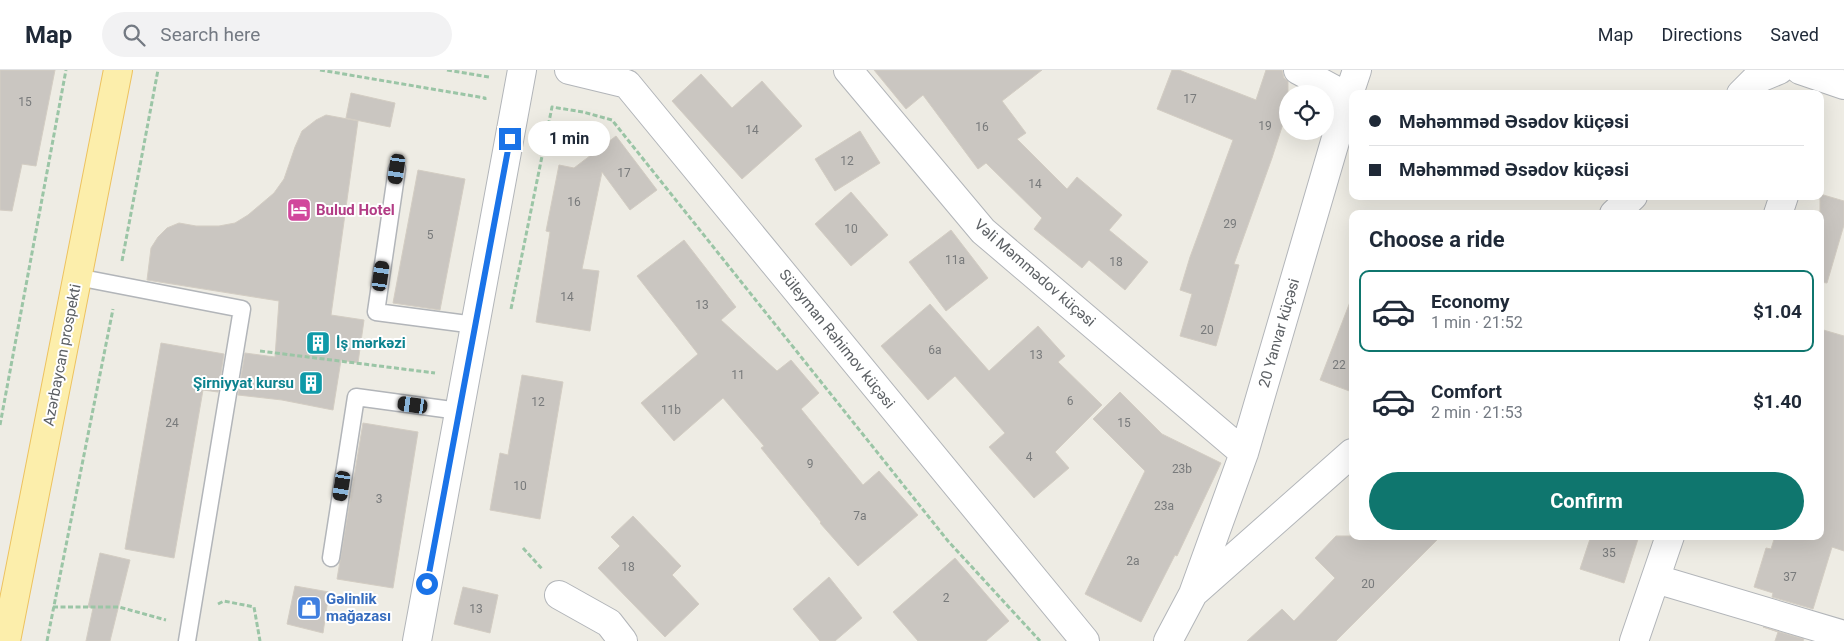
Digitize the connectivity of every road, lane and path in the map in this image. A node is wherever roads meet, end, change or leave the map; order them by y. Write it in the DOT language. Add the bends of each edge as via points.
graph roads {
  1 [pos="66,70"];
  2 [pos="118,70"];
  3 [pos="158,70"];
  4 [pos="320,70"];
  5 [pos="447,70"];
  6 [pos="522,70"];
  7 [pos="569,70"];
  8 [pos="848,70"];
  9 [pos="1298,70"];
  10 [pos="1358,70"];
  11 [pos="1779,70"];
  12 [pos="488,77"];
  13 [pos="1351,90"];
  14 [pos="1745,90"];
  15 [pos="1348,97"];
  16 [pos="485,98"];
  17 [pos="583,112"];
  18 [pos="397,169"];
  19 [pos="1629,200"];
  20 [pos="1618,210"];
  21 [pos="77,277"];
  22 [pos="118,285"];
  23 [pos="474,325"];
  24 [pos="237,348"];
  25 [pos="437,374"];
  26 [pos="459,411"];
  27 [pos="0,425"];
  28 [pos="1244,453"];
  29 [pos="1349,456"];
  30 [pos="1669,540"];
  31 [pos="523,548"];
  32 [pos="331,558"];
  33 [pos="544,572"];
  34 [pos="1656,579"];
  35 [pos="1193,594"];
  36 [pos="559,595"];
  37 [pos="53,607"];
  38 [pos="119,607"];
  39 [pos="211,608"];
  40 [pos="1844,635"];
  41 [pos="6,641"];
  42 [pos="47,641"];
  43 [pos="187,641"];
  44 [pos="260,641"];
  45 [pos="416,641"];
  46 [pos="623,641"];
  47 [pos="1040,641"];
  48 [pos="1085,641"];
  49 [pos="1168,641"];
  50 [pos="1634,641"];
  1 -- 27 [label="path"];
  2 -- 21 [label="main road, Azərbaycan prospekti"];
  3 -- 22 [label="path"];
  4 -- 16 [label="path"];
  5 -- 12 [label="path"];
  6 -- 23 [label="street"];
  7 -- 48 [label="street, Süleyman Rəhimov küçəsi" via="627,84"];
  8 -- 28 [label="street, Vəli Məmmədov küçəsi" via="983,231"];
  9 -- 15 [label="street"];
  10 -- 13 [label="street, 20 Yanvar küçəsi"];
  11 -- 14 [label="street" via="1755,80"];
  15 -- 28 [label="street, 20 Yanvar küçəsi"];
  17 -- 47 [label="path" via="612,120 948,541"];
  18 -- 23 [label="lane" via="376,312"];
  19 -- 20 [label="street"];
  21 -- 22 [label="lane"];
  21 -- 41 [label="main road, Azərbaycan prospekti"];
  22 -- 24 [label="lane" via="242,309"];
  22 -- 37 [label="path"];
  23 -- 26 [label="street"];
  24 -- 25 [label="path"];
  24 -- 43 [label="lane"];
  26 -- 32 [label="lane" via="356,397"];
  26 -- 45 [label="street"];
  28 -- 35 [label="street, 20 Yanvar küçəsi"];
  29 -- 35 [label="street, 20 Yanvar küçəsi"];
  30 -- 34 [label="street"];
  31 -- 33 [label="path"];
  34 -- 40 [label="street"];
  34 -- 50 [label="street"];
  35 -- 49 [label="street, 20 Yanvar küçəsi"];
  36 -- 46 [label="street" via="609,623"];
  37 -- 38 [label="path"];
  37 -- 42 [label="path"];
  39 -- 44 [label="path" via="224,601 254,607"];
}
